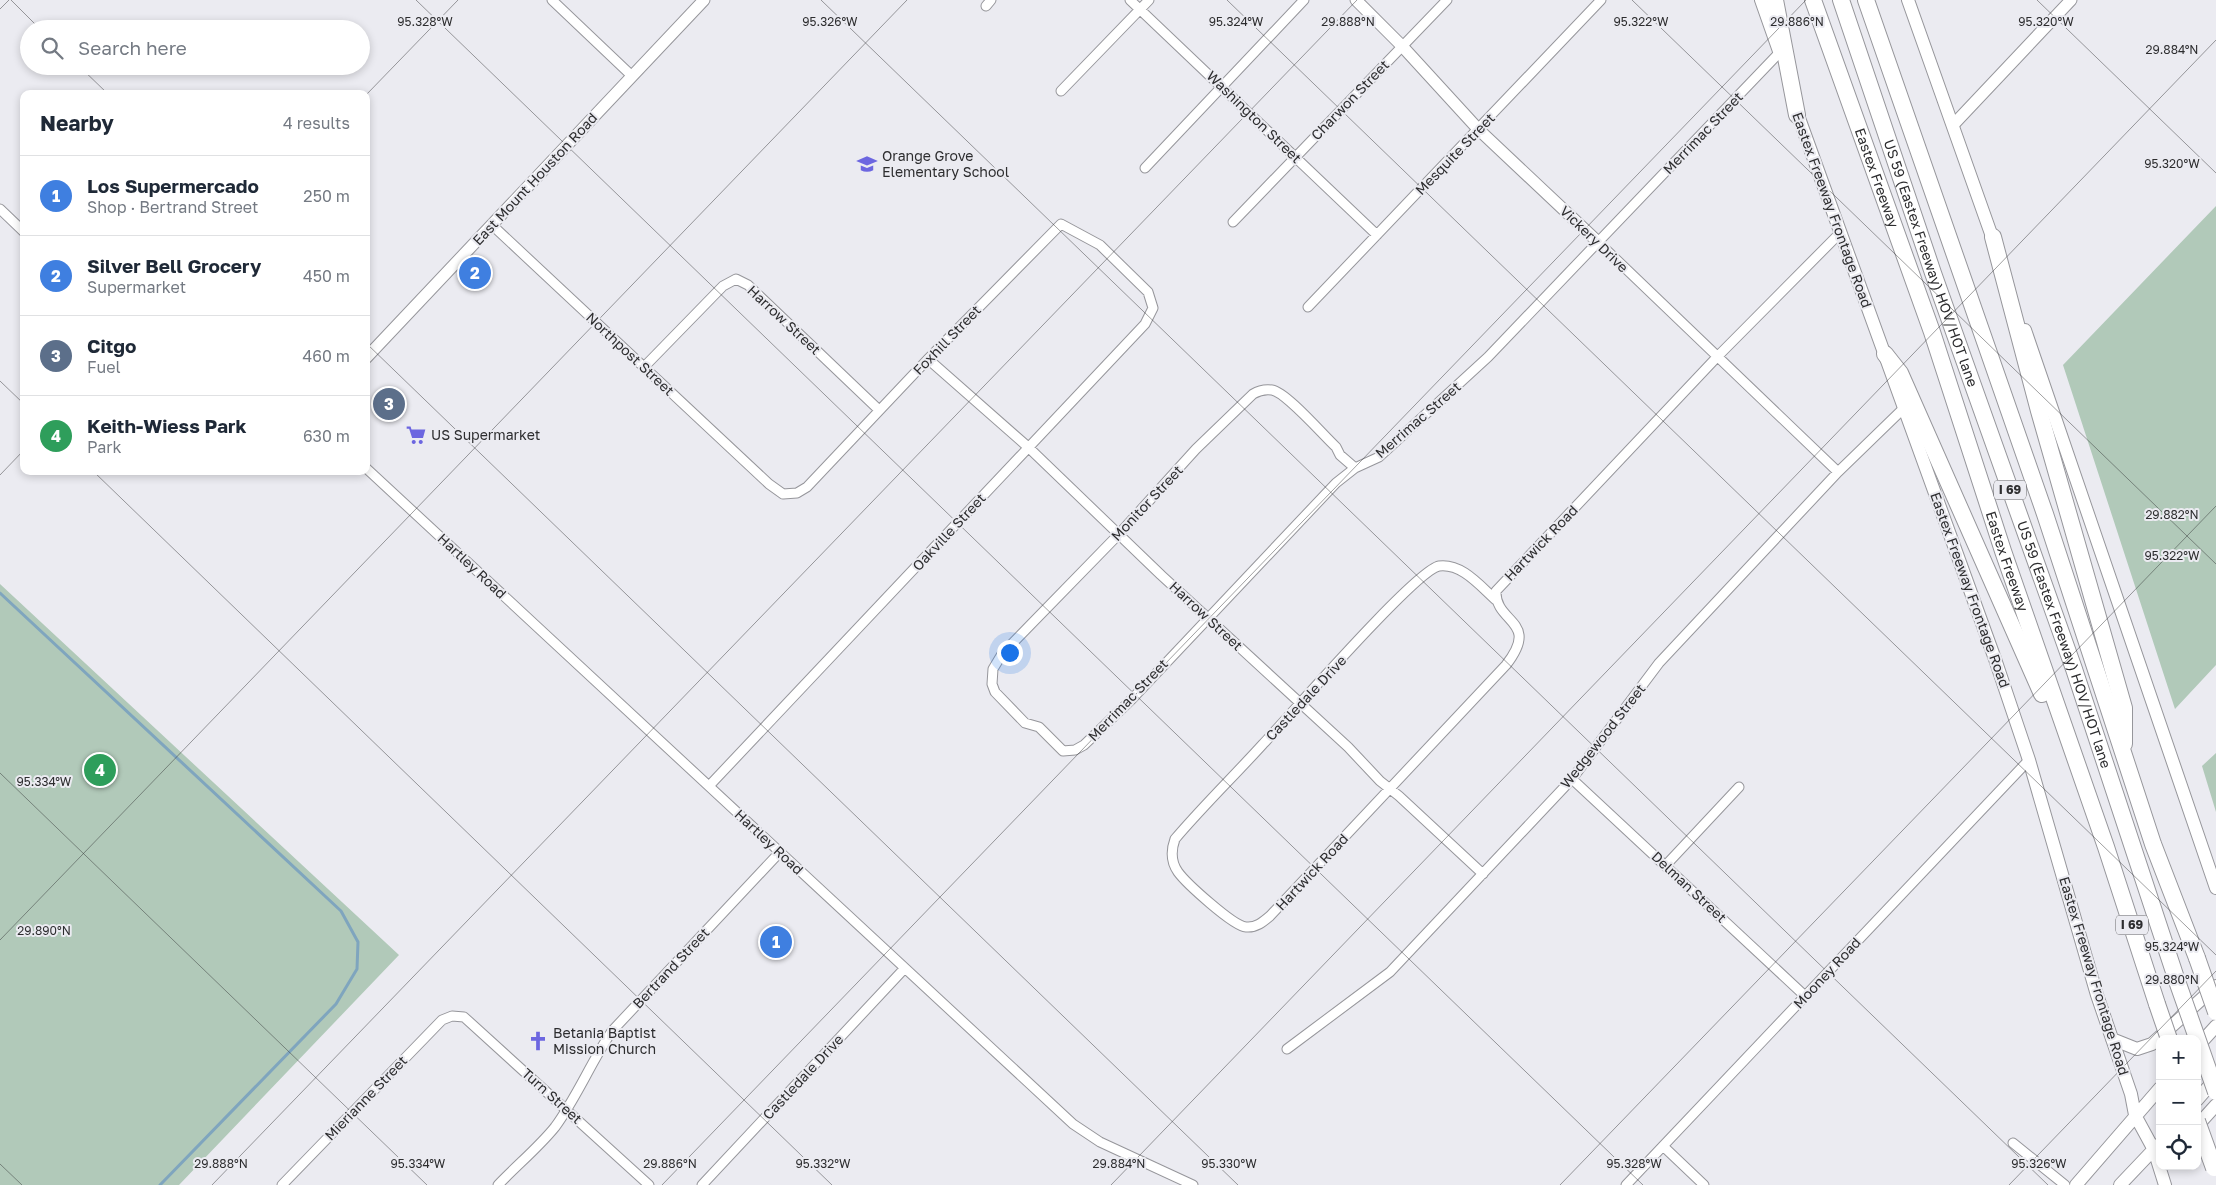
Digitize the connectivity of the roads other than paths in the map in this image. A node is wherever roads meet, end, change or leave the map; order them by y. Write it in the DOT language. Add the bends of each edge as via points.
graph roads {
  1 [pos="552,0"];
  2 [pos="704,0"];
  3 [pos="1130,0"];
  4 [pos="1149,0"];
  5 [pos="1304,0"];
  6 [pos="1356,0"];
  7 [pos="1446,0"];
  8 [pos="1601,0"];
  9 [pos="1761,0"];
  10 [pos="1775,0"];
  11 [pos="1812,0"];
  12 [pos="1842,0"];
  13 [pos="1866,0"];
  14 [pos="1908,0"];
  15 [pos="2071,0"];
  16 [pos="1140,9"];
  17 [pos="1402,46"];
  18 [pos="1779,53"];
  19 [pos="632,76"];
  20 [pos="1221,86"];
  21 [pos="1061,91"];
  22 [pos="1797,115"];
  23 [pos="1954,124"];
  24 [pos="1478,129"];
  25 [pos="1296,157"];
  26 [pos="1144,168"];
  27 [pos="0,209"];
  28 [pos="1233,222"];
  29 [pos="492,225"];
  30 [pos="20,228"];
  31 [pos="1841,232"];
  32 [pos="1377,235"];
  33 [pos="1993,237"];
  34 [pos="1598,242"];
  35 [pos="1128,272"];
  36 [pos="1308,307"];
  37 [pos="370,354"];
  38 [pos="1885,354"];
  39 [pos="1718,357"];
  40 [pos="928,359"];
  41 [pos="644,367"];
  42 [pos="1905,407"];
  43 [pos="880,410"];
  44 [pos="1028,448"];
  45 [pos="1355,468"];
  46 [pos="370,472"];
  47 [pos="1838,472"];
  48 [pos="769,484"];
  49 [pos="1119,534"];
  50 [pos="1496,600"];
  51 [pos="1208,617"];
  52 [pos="1300,704"];
  53 [pos="1020,718"];
  54 [pos="2124,759"];
  55 [pos="2029,760"];
  56 [pos="1572,779"];
  57 [pos="709,786"];
  58 [pos="1739,787"];
  59 [pos="1390,789"];
  60 [pos="2106,847"];
  61 [pos="780,852"];
  62 [pos="1666,865"];
  63 [pos="1483,874"];
  64 [pos="2216,888"];
  65 [pos="1199,892"];
  66 [pos="904,969"];
  67 [pos="2216,986"];
  68 [pos="1805,996"];
  69 [pos="2216,1012"];
  70 [pos="452,1016"];
  71 [pos="2216,1026"];
  72 [pos="2168,1035"];
  73 [pos="2112,1039"];
  74 [pos="2201,1043"];
  75 [pos="1287,1049"];
  76 [pos="2216,1078"];
  77 [pos="2156,1092"];
  78 [pos="2216,1092"];
  79 [pos="2201,1095"];
  80 [pos="2216,1105"];
  81 [pos="567,1109"];
  82 [pos="2135,1115"];
  83 [pos="2198,1125"];
  84 [pos="2198,1125"];
  85 [pos="2013,1143"];
  86 [pos="1663,1146"];
  87 [pos="2156,1146"];
  88 [pos="2156,1148"];
  89 [pos="2162,1170"];
  90 [pos="2166,1170"];
  91 [pos="2215,1171"];
  92 [pos="282,1185"];
  93 [pos="498,1185"];
  94 [pos="649,1185"];
  95 [pos="702,1185"];
  96 [pos="1193,1185"];
  97 [pos="1626,1185"];
  98 [pos="1704,1185"];
  99 [pos="2065,1185"];
  100 [pos="2076,1185"];
  101 [pos="2120,1185"];
  102 [pos="2165,1185"];
  1 -- 19 [label="street"];
  2 -- 19 [label="street, East Mount Houston Road"];
  3 -- 16 [label="street, Washington Street"];
  4 -- 16 [label="street"];
  5 -- 20 [label="street"];
  6 -- 17 [label="street, Vickery Drive"];
  7 -- 17 [label="street, Charwon Street"];
  8 -- 24 [label="street, Mesquite Street"];
  9 -- 18 [label="main road, Eastex Freeway Frontage Road"];
  10 -- 22 [label="highway"];
  11 -- 60 [label="highway, Eastex Freeway / I 69" via="1932,332 2003,551"];
  12 -- 78 [label="highway, US 59 (Eastex Freeway) HOV/HOT lane / I 69, bridge" via="1933,273 2074,669"];
  13 -- 54 [label="highway, I 69" via="2045,514"];
  14 -- 23 [label="main road"];
  15 -- 23 [label="street"];
  16 -- 20 [label="street, Washington Street"];
  16 -- 21 [label="street"];
  17 -- 24 [label="street, Vickery Drive"];
  17 -- 25 [label="street, Charwon Street"];
  18 -- 22 [label="main road, Eastex Freeway Frontage Road"];
  18 -- 34 [label="street, Merrimac Street"];
  19 -- 29 [label="street, East Mount Houston Road"];
  20 -- 25 [label="street, Washington Street"];
  20 -- 26 [label="street"];
  22 -- 31 [label="main road, Eastex Freeway Frontage Road"];
  23 -- 33 [label="main road"];
  24 -- 32 [label="street, Mesquite Street"];
  24 -- 34 [label="street, Vickery Drive"];
  25 -- 28 [label="street, Charwon Street"];
  25 -- 32 [label="street, Washington Street"];
  27 -- 30 [label="street"];
  29 -- 37 [label="street, East Mount Houston Road"];
  29 -- 41 [label="street, Northpost Street"];
  31 -- 38 [label="main road, Eastex Freeway Frontage Road"];
  31 -- 39 [label="street, Hartwick Road"];
  32 -- 36 [label="street, Mesquite Street"];
  33 -- 54 [label="highway" via="2124,708"];
  33 -- 64 [label="main road"];
  34 -- 39 [label="street, Vickery Drive"];
  34 -- 45 [label="street, Merrimac Street" via="1488,357 1379,457"];
  35 -- 40 [label="street, Foxhill Street" via="1100,245 1061,224"];
  35 -- 44 [label="street, Oakville Street" via="1152,300 1150,316"];
  38 -- 42 [label="main road, Eastex Freeway Frontage Road"];
  38 -- 60 [label="highway" via="1900,374 2006,609"];
  39 -- 47 [label="street, Vickery Drive"];
  39 -- 50 [label="street, Hartwick Road" via="1496,590"];
  40 -- 43 [label="street, Foxhill Street"];
  40 -- 44 [label="street, Harrow Street"];
  41 -- 43 [label="street, Harrow Street" via="723,286 736,280 748,285"];
  41 -- 48 [label="street, Northpost Street"];
  42 -- 47 [label="street, Wedgewood Street"];
  42 -- 55 [label="main road, Eastex Freeway Frontage Road"];
  43 -- 48 [label="street, Foxhill Street" via="807,487 797,493 783,494"];
  44 -- 49 [label="street, Harrow Street"];
  44 -- 57 [label="street, Oakville Street"];
  45 -- 49 [label="street, Monitor Street" via="1285,397 1272,390 1260,391 1245,400 1196,449"];
  45 -- 51 [label="street, Merrimac Street" via="1312,507"];
  46 -- 57 [label="street, Hartley Road"];
  47 -- 56 [label="street, Wedgewood Street" via="1659,663"];
  49 -- 51 [label="street, Harrow Street"];
  49 -- 53 [label="street, Monitor Street" via="996,661 992,676 995,692"];
  50 -- 52 [label="street, Castledale Drive" via="1462,570 1451,566 1431,569"];
  50 -- 59 [label="street, Hartwick Road" via="1516,625 1520,638 1516,652"];
  51 -- 52 [label="street, Harrow Street"];
  51 -- 53 [label="street, Merrimac Street" via="1098,733 1075,750 1063,751 1039,728"];
  52 -- 59 [label="street, Harrow Street"];
  52 -- 65 [label="street, Castledale Drive" via="1175,839 1171,849 1178,872"];
  54 -- 69 [label="highway, I 69, bridge"];
  55 -- 68 [label="street, Mooney Road"];
  55 -- 73 [label="main road, Eastex Freeway Frontage Road"];
  56 -- 62 [label="street, Delman Street"];
  56 -- 63 [label="street, Wedgewood Street"];
  57 -- 61 [label="street, Hartley Road"];
  58 -- 62 [label="street"];
  59 -- 63 [label="street, Harrow Street"];
  59 -- 65 [label="street, Hartwick Road" via="1260,925 1245,927 1227,917"];
  60 -- 72 [label="highway, Eastex Freeway / I 69, bridge"];
  61 -- 66 [label="street, Hartley Road"];
  61 -- 81 [label="street, Bertrand Street" via="612,1031 595,1055"];
  62 -- 68 [label="street, Delman Street"];
  63 -- 75 [label="street, Wedgewood Street" via="1390,972"];
  66 -- 95 [label="street, Castledale Drive"];
  66 -- 96 [label="street, Hartley Road" via="1073,1124 1100,1142"];
  67 -- 73 [label="main road" via="2152,1044 2137,1049"];
  68 -- 86 [label="street, Mooney Road"];
  70 -- 81 [label="street, Turn Street" via="464,1017"];
  70 -- 92 [label="street, Mierianne Street" via="442,1020"];
  71 -- 74 [label="main road"];
  73 -- 82 [label="main road, Eastex Freeway Frontage Road"];
  76 -- 79 [label="main road"];
  77 -- 82 [label="main road"];
  80 -- 83 [label="main road"];
  81 -- 93 [label="street, Bertrand Street" via="554,1128"];
  81 -- 94 [label="street, Turn Street"];
  82 -- 87 [label="main road, Eastex Freeway Frontage Road"];
  82 -- 100 [label="main road"];
  84 -- 91 [label="highway, bridge"];
  85 -- 99 [label="street"];
  86 -- 97 [label="street, Mooney Road"];
  86 -- 98 [label="street"];
  88 -- 101 [label="main road"];
  89 -- 102 [label="main road, Eastex Freeway Frontage Road"];
  90 -- 102 [label="main road"];
}
